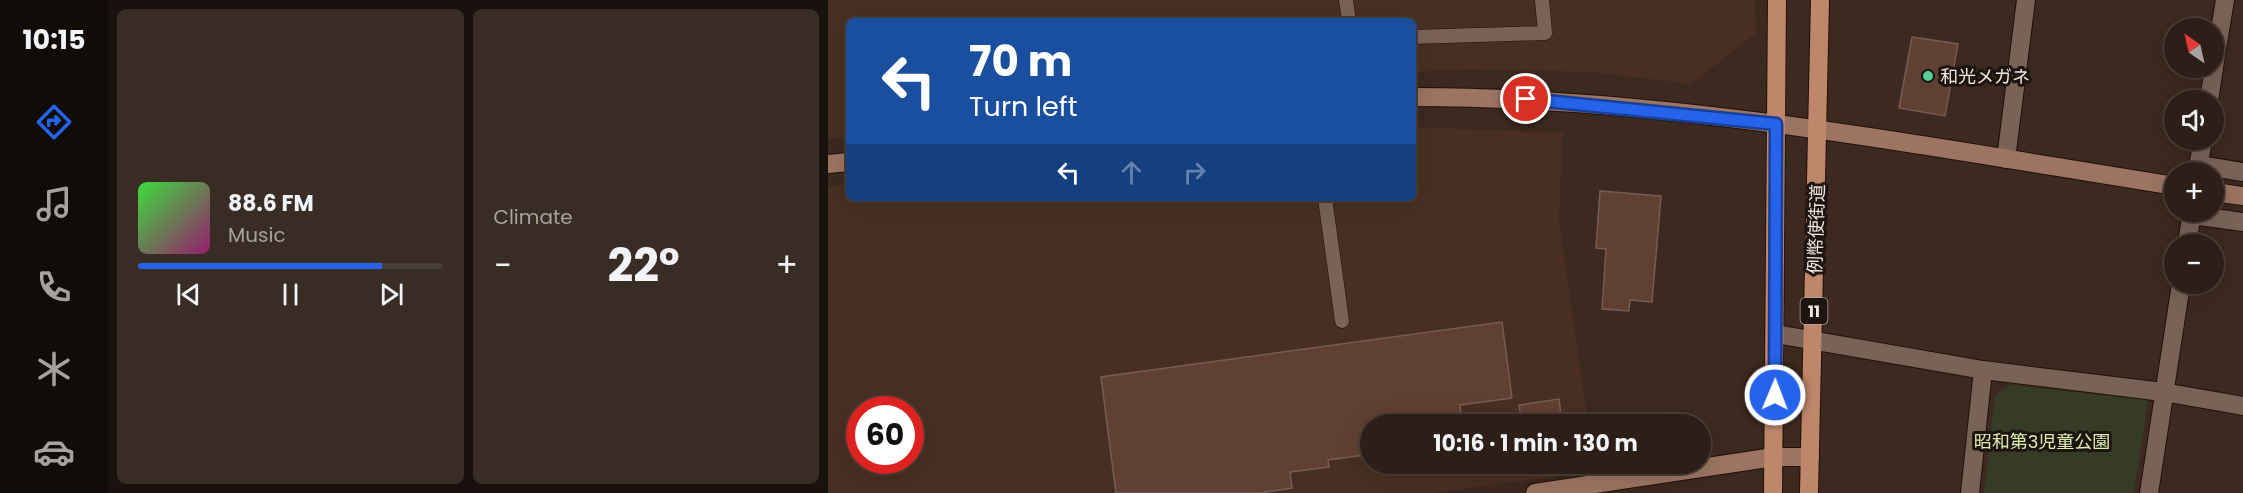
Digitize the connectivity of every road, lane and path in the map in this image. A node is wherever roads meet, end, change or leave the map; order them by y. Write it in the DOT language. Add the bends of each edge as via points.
graph roads {
  1 [pos="1346,0"];
  2 [pos="1542,0"];
  3 [pos="1777,0"];
  4 [pos="1820,0"];
  5 [pos="2026,0"];
  6 [pos="2224,0"];
  7 [pos="1349,18"];
  8 [pos="2221,18"];
  9 [pos="1416,37"];
  10 [pos="1416,97"];
  11 [pos="1776,124"];
  12 [pos="1819,130"];
  13 [pos="2006,159"];
  14 [pos="846,162"];
  15 [pos="828,164"];
  16 [pos="2224,170"];
  17 [pos="2243,171"];
  18 [pos="2164,184"];
  19 [pos="2224,193"];
  20 [pos="2243,196"];
  21 [pos="1325,201"];
  22 [pos="2224,219"];
  23 [pos="2243,222"];
  24 [pos="2179,294"];
  25 [pos="1342,321"];
  26 [pos="1776,334"];
  27 [pos="1813,340"];
  28 [pos="1983,370"];
  29 [pos="2163,392"];
  30 [pos="2243,406"];
  31 [pos="1774,457"];
  32 [pos="1810,457"];
  33 [pos="1535,493"];
  34 [pos="1773,493"];
  35 [pos="1809,493"];
  36 [pos="1970,493"];
  37 [pos="2149,493"];
  1 -- 7 [label="lane"];
  2 -- 9 [label="lane" via="1545,33"];
  3 -- 11 [label="main road, 11"];
  4 -- 12 [label="main road, 例幣使街道 / 11"];
  5 -- 13 [label="street"];
  6 -- 8 [label="street"];
  10 -- 11 [label="street" via="1504,97"];
  11 -- 12 [label="street"];
  11 -- 26 [label="main road, 11"];
  12 -- 13 [label="street"];
  12 -- 27 [label="main road, 例幣使街道 / 11"];
  13 -- 18 [label="street"];
  14 -- 15 [label="street"];
  16 -- 17 [label="street"];
  19 -- 20 [label="street"];
  21 -- 25 [label="lane"];
  22 -- 23 [label="street"];
  24 -- 29 [label="street"];
  26 -- 27 [label="street"];
  26 -- 31 [label="main road, 11"];
  27 -- 28 [label="street"];
  27 -- 32 [label="main road, 例幣使街道 / 11"];
  28 -- 29 [label="street"];
  28 -- 36 [label="street"];
  29 -- 30 [label="street"];
  29 -- 37 [label="street"];
  31 -- 32 [label="street"];
  31 -- 33 [label="street"];
  31 -- 34 [label="main road, 11"];
  32 -- 35 [label="main road, 例幣使街道 / 11"];
}
